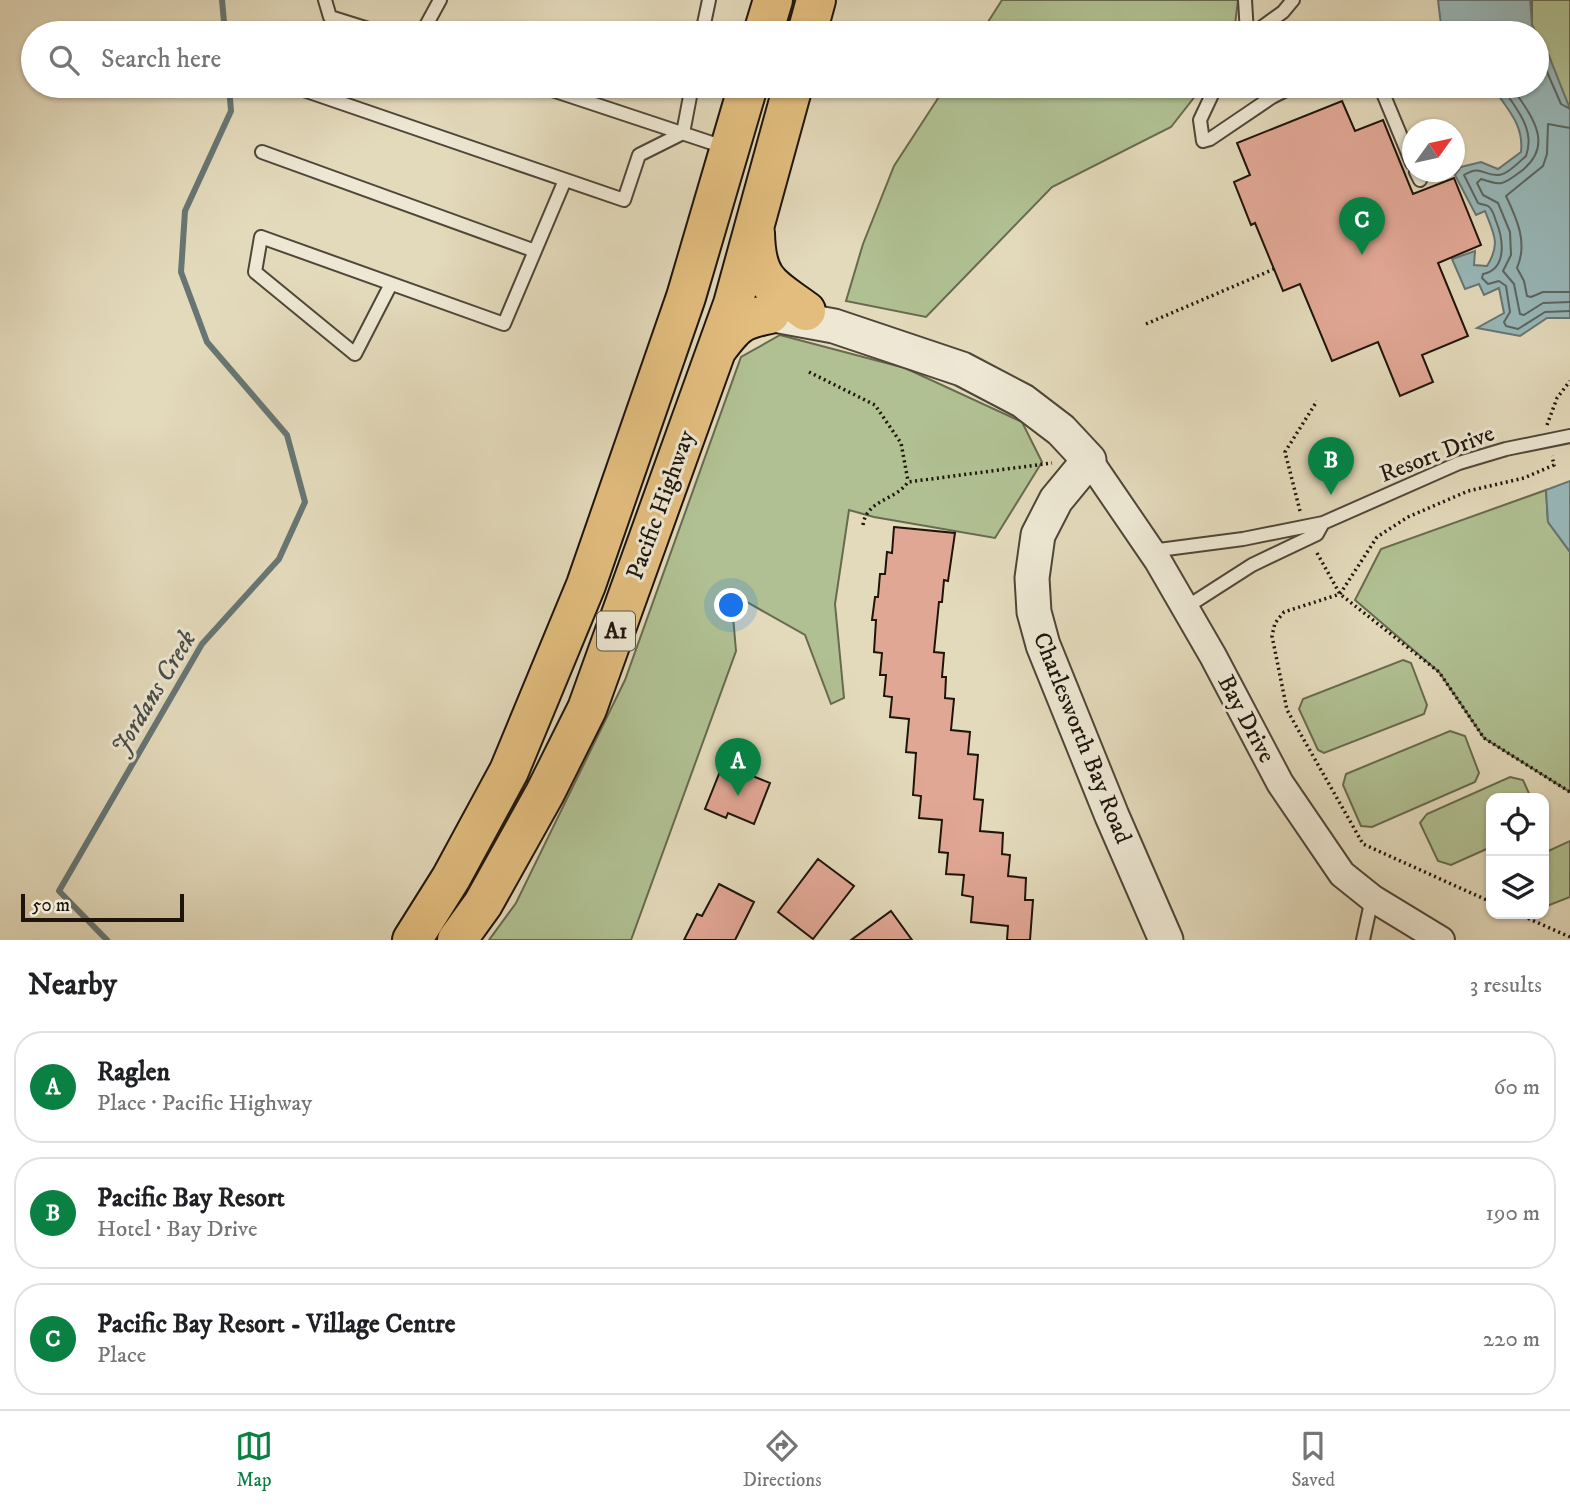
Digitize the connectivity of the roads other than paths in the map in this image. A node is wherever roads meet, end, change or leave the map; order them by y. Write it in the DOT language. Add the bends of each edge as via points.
graph roads {
  1 [pos="326,0"];
  2 [pos="440,0"];
  3 [pos="709,0"];
  4 [pos="773,0"];
  5 [pos="816,0"];
  6 [pos="1245,0"];
  7 [pos="1293,0"];
  8 [pos="343,21"];
  9 [pos="429,21"];
  10 [pos="705,21"];
  11 [pos="767,21"];
  12 [pos="810,21"];
  13 [pos="1246,21"];
  14 [pos="1271,21"];
  15 [pos="327,98"];
  16 [pos="577,98"];
  17 [pos="690,98"];
  18 [pos="745,98"];
  19 [pos="760,98"];
  20 [pos="790,98"];
  21 [pos="1210,98"];
  22 [pos="1271,98"];
  23 [pos="1385,98"];
  24 [pos="683,133"];
  25 [pos="1402,139"];
  26 [pos="730,149"];
  27 [pos="262,152"];
  28 [pos="565,180"];
  29 [pos="755,231"];
  30 [pos="535,251"];
  31 [pos="391,284"];
  32 [pos="734,293"];
  33 [pos="803,317"];
  34 [pos="718,348"];
  35 [pos="648,411"];
  36 [pos="1570,436"];
  37 [pos="1089,460"];
  38 [pos="1306,532"];
  39 [pos="1151,551"];
  40 [pos="1185,608"];
  41 [pos="1372,898"];
  42 [pos="1437,939"];
  43 [pos="412,940"];
  44 [pos="457,940"];
  45 [pos="1166,940"];
  46 [pos="1363,940"];
  1 -- 8 [label="lane" via="330,17"];
  2 -- 9 [label="lane"];
  3 -- 10 [label="lane"];
  4 -- 11 [label="highway"];
  5 -- 12 [label="highway"];
  6 -- 13 [label="lane"];
  7 -- 14 [label="lane"];
  15 -- 28 [label="lane"];
  16 -- 24 [label="lane"];
  17 -- 24 [label="lane"];
  18 -- 26 [label="highway, Pacific Highway / A1"];
  19 -- 32 [label="highway" via="756,133 723,258 724,274"];
  20 -- 29 [label="highway, Pacific Highway / A1"];
  21 -- 22 [label="lane" via="1200,120 1203,141"];
  23 -- 25 [label="lane"];
  24 -- 26 [label="lane"];
  24 -- 28 [label="lane" via="639,155 624,200"];
  26 -- 35 [label="highway, Pacific Highway / A1"];
  27 -- 30 [label="lane"];
  28 -- 30 [label="lane"];
  29 -- 32 [label="highway, Pacific Highway / A1"];
  29 -- 33 [label="highway" via="756,259 763,275"];
  30 -- 31 [label="lane" via="504,324"];
  31 -- 31 [label="lane" via="365,274 261,237 255,272 355,354"];
  32 -- 33 [label="street"];
  32 -- 34 [label="highway, Pacific Highway / A1"];
  32 -- 35 [label="highway" via="718,300 705,316"];
  33 -- 34 [label="highway" via="747,319 733,328"];
  33 -- 37 [label="street" via="925,356 995,385 1061,430"];
  34 -- 44 [label="highway, Pacific Highway / A1" via="587,709 483,904"];
  35 -- 43 [label="highway, Pacific Highway / A1" via="586,585 509,771"];
  36 -- 38 [label="lane, Resort Drive" via="1459,463"];
  37 -- 39 [label="street, Bay Drive"];
  37 -- 45 [label="street, Charlesworth Bay Road" via="1056,500 1038,535 1032,578 1034,612 1043,645"];
  38 -- 39 [label="lane, Resort Drive"];
  38 -- 40 [label="lane, Resort Drive"];
  39 -- 40 [label="street, Bay Drive"];
  40 -- 41 [label="street, Bay Drive" via="1280,783 1342,874"];
  41 -- 42 [label="street, Bay Drive"];
  41 -- 46 [label="lane"];
}
